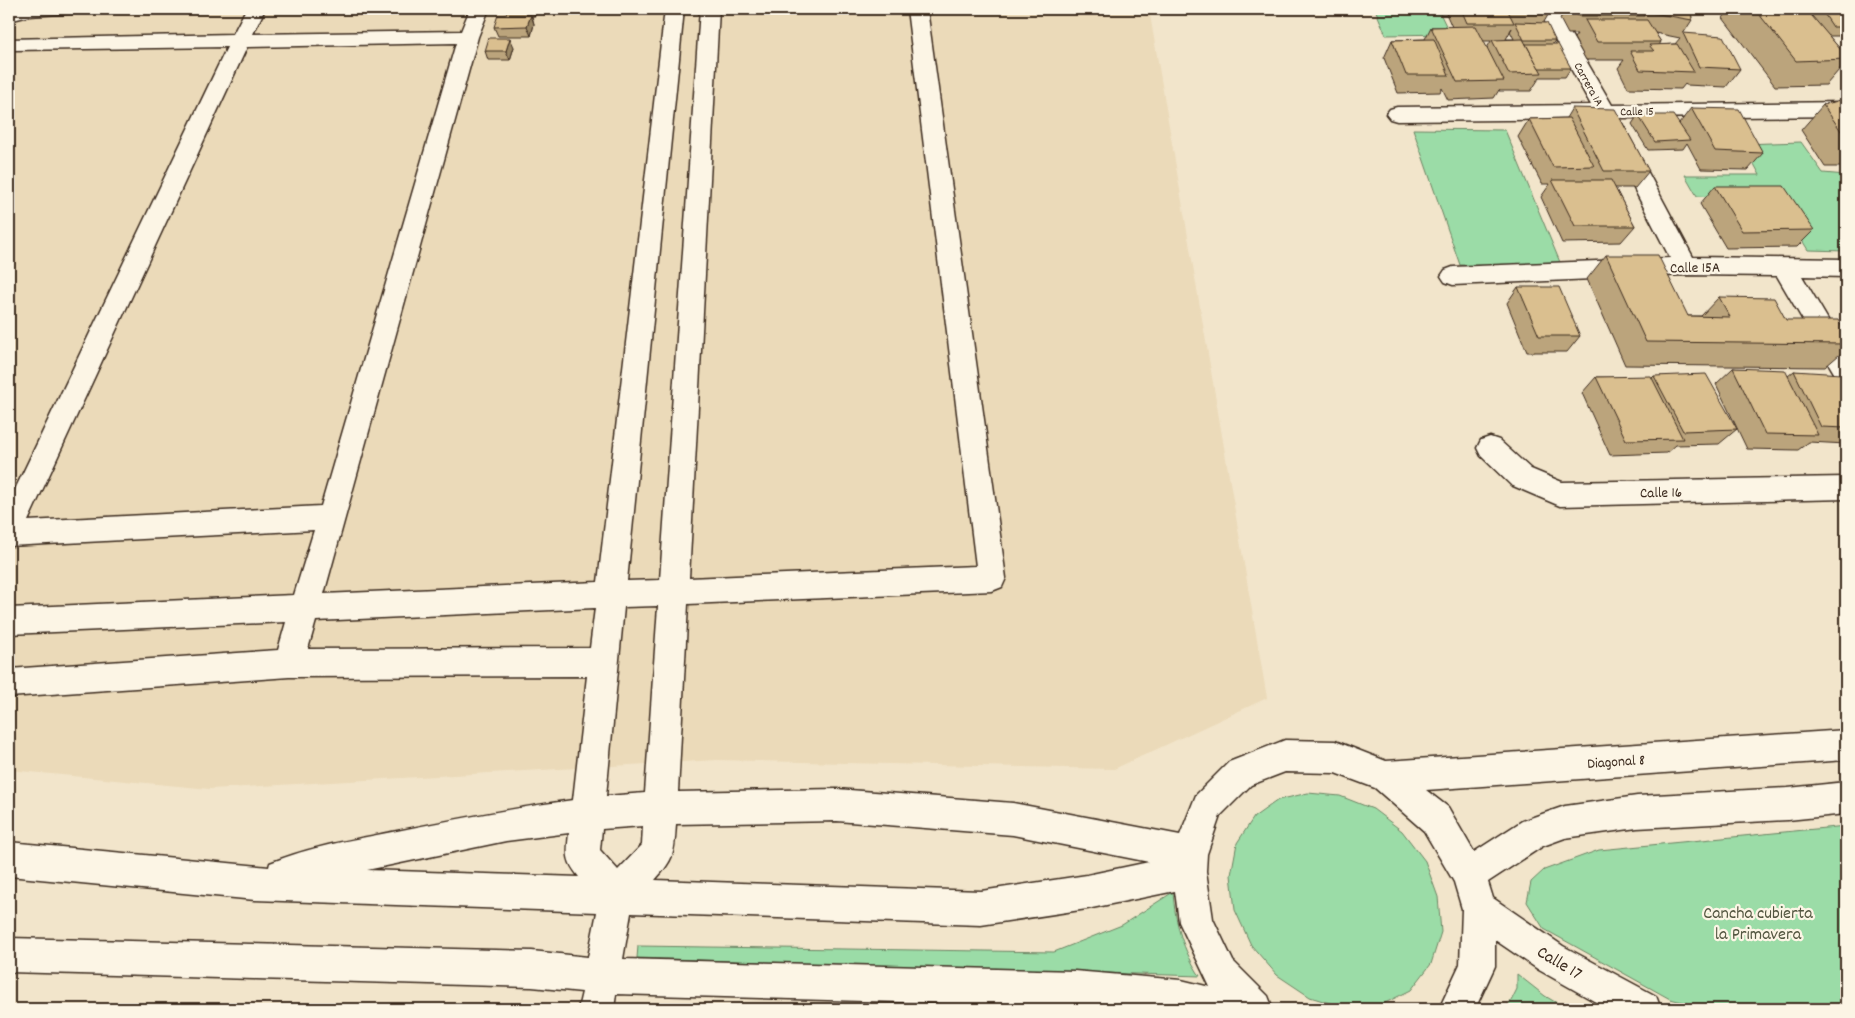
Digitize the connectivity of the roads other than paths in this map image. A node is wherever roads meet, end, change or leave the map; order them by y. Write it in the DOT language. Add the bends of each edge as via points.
graph roads {
  1 [pos="30,9"];
  2 [pos="69,9"];
  3 [pos="256,9"];
  4 [pos="479,9"];
  5 [pos="674,9"];
  6 [pos="709,9"];
  7 [pos="917,9"];
  8 [pos="1547,9"];
  9 [pos="9,15"];
  10 [pos="468,37"];
  11 [pos="239,40"];
  12 [pos="11,47"];
  13 [pos="1846,109"];
  14 [pos="1604,111"];
  15 [pos="1397,114"];
  16 [pos="1686,266"];
  17 [pos="1784,267"];
  18 [pos="1846,268"];
  19 [pos="1453,276"];
  20 [pos="1846,371"];
  21 [pos="1490,448"];
  22 [pos="1846,488"];
  23 [pos="332,518"];
  24 [pos="9,533"];
  25 [pos="674,592"];
  26 [pos="610,594"];
  27 [pos="306,608"];
  28 [pos="9,622"];
  29 [pos="603,662"];
  30 [pos="289,663"];
  31 [pos="9,683"];
  32 [pos="1846,745"];
  33 [pos="1386,777"];
  34 [pos="1846,798"];
  35 [pos="661,808"];
  36 [pos="587,814"];
  37 [pos="9,859"];
  38 [pos="1190,863"];
  39 [pos="1469,875"];
  40 [pos="255,883"];
  41 [pos="617,894"];
  42 [pos="1479,909"];
  43 [pos="9,955"];
  44 [pos="602,976"];
  45 [pos="596,1009"];
  46 [pos="1230,1009"];
  47 [pos="1255,1009"];
  48 [pos="1456,1009"];
  49 [pos="1643,1009"];
  1 -- 2 [label="street"];
  1 -- 9 [label="street"];
  1 -- 12 [label="street"];
  3 -- 11 [label="street"];
  4 -- 10 [label="street"];
  5 -- 26 [label="street"];
  6 -- 25 [label="street"];
  7 -- 25 [label="street" via="992,578"];
  8 -- 14 [label="street, Carrera 1A"];
  10 -- 11 [label="street"];
  10 -- 23 [label="street"];
  11 -- 12 [label="street"];
  11 -- 24 [label="street"];
  13 -- 14 [label="street, Calle 15"];
  14 -- 15 [label="street, Calle 15"];
  14 -- 16 [label="street, Carrera 1A"];
  16 -- 17 [label="street, Calle 15A"];
  16 -- 19 [label="street, Calle 15A"];
  17 -- 18 [label="street, Calle 15A"];
  17 -- 20 [label="street"];
  21 -- 22 [label="street, Calle 16" via="1521,476 1560,494"];
  23 -- 24 [label="street"];
  23 -- 27 [label="street"];
  25 -- 26 [label="street"];
  25 -- 35 [label="street"];
  26 -- 27 [label="street"];
  26 -- 29 [label="street"];
  27 -- 28 [label="street"];
  27 -- 30 [label="street"];
  29 -- 30 [label="street"];
  29 -- 36 [label="street"];
  30 -- 31 [label="street"];
  32 -- 33 [label="street, Diagonal 8"];
  33 -- 38 [label="street" via="1335,757 1285,756 1240,773 1207,806"];
  33 -- 39 [label="street" via="1436,819"];
  34 -- 39 [label="street" via="1637,812 1565,822 1534,833"];
  35 -- 36 [label="street"];
  35 -- 38 [label="street" via="837,805 1013,819"];
  35 -- 41 [label="street" via="658,852"];
  36 -- 40 [label="street" via="424,840"];
  36 -- 41 [label="street" via="583,856"];
  37 -- 40 [label="street"];
  38 -- 41 [label="street" via="1087,892 981,908"];
  38 -- 47 [label="street" via="1196,922 1221,973"];
  39 -- 42 [label="street"];
  40 -- 41 [label="street"];
  41 -- 44 [label="street"];
  42 -- 48 [label="street" via="1478,966"];
  42 -- 49 [label="street, Calle 17" via="1551,958"];
  43 -- 44 [label="street" via="522,969"];
  44 -- 45 [label="street"];
  44 -- 46 [label="street" via="1074,990 1181,998"];
}
